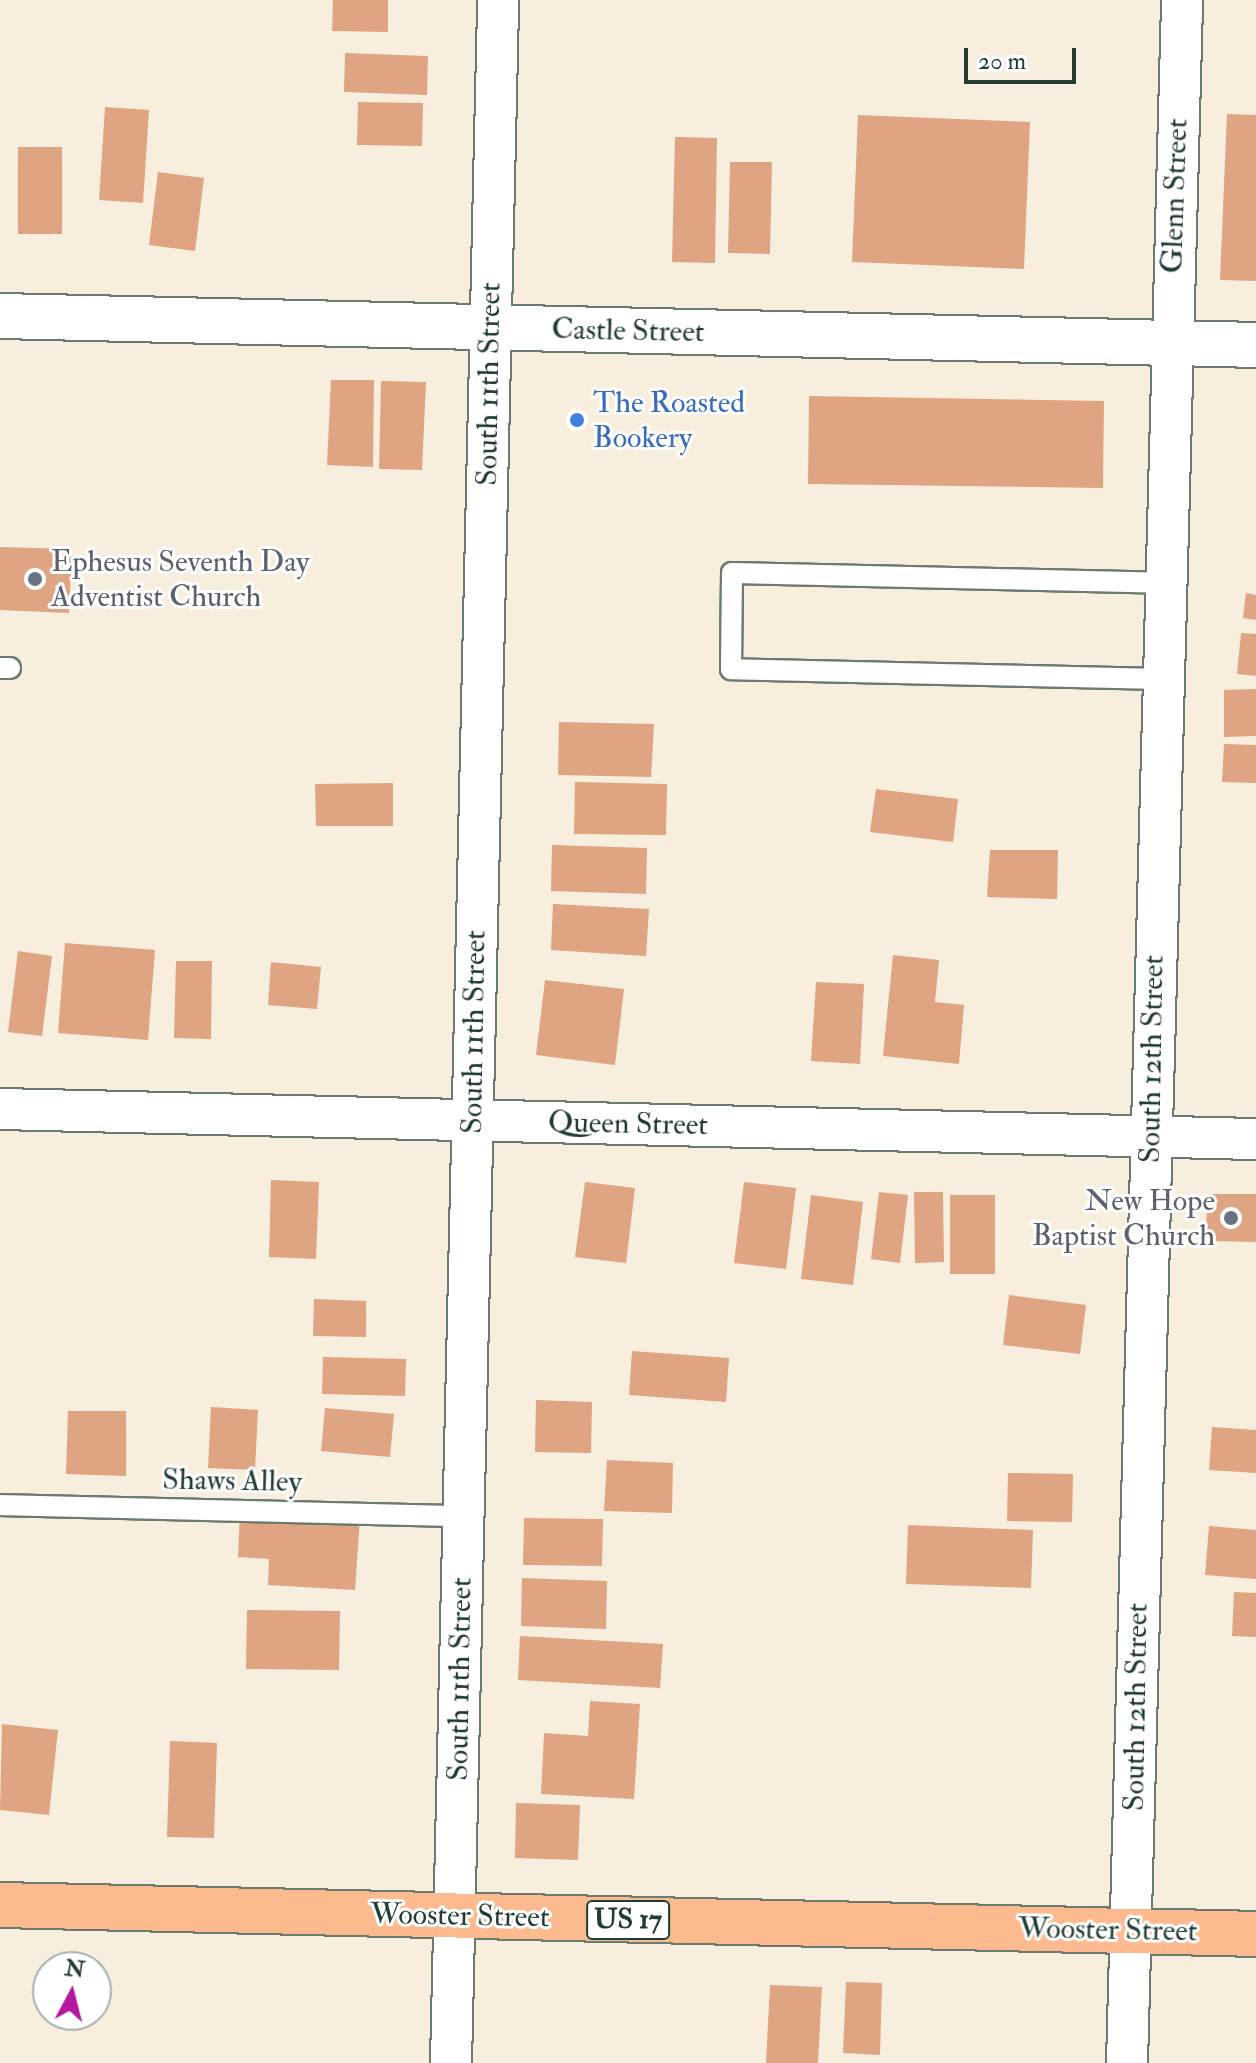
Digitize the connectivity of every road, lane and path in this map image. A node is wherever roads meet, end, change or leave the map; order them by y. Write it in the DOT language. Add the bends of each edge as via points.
graph roads {
  1 [pos="498,0"];
  2 [pos="1182,0"];
  3 [pos="0,316"];
  4 [pos="491,328"];
  5 [pos="1169,343"];
  6 [pos="1256,345"];
  7 [pos="1163,583"];
  8 [pos="1161,679"];
  9 [pos="0,1109"];
  10 [pos="472,1120"];
  11 [pos="1150,1136"];
  12 [pos="1256,1139"];
  13 [pos="0,1505"];
  14 [pos="463,1516"];
  15 [pos="0,1905"];
  16 [pos="454,1917"];
  17 [pos="1130,1931"];
  18 [pos="1256,1934"];
  19 [pos="451,2063"];
  20 [pos="1127,2063"];
  1 -- 4 [label="street, South 11th Street"];
  2 -- 5 [label="street, Glenn Street"];
  3 -- 4 [label="street, Castle Street"];
  4 -- 5 [label="street, Castle Street"];
  4 -- 10 [label="street, South 11th Street"];
  5 -- 6 [label="street, Castle Street"];
  5 -- 7 [label="street, South 12th Street"];
  7 -- 8 [label="street, South 12th Street"];
  7 -- 8 [label="lane" via="732,573 731,669"];
  8 -- 11 [label="street, South 12th Street"];
  9 -- 10 [label="street, Queen Street"];
  10 -- 11 [label="street, Queen Street"];
  10 -- 14 [label="street, South 11th Street"];
  11 -- 12 [label="street, Queen Street"];
  11 -- 17 [label="street, South 12th Street"];
  13 -- 14 [label="lane, Shaws Alley"];
  14 -- 16 [label="street, South 11th Street"];
  15 -- 16 [label="main road, Wooster Street / US 17"];
  16 -- 17 [label="main road, Wooster Street / US 17"];
  16 -- 19 [label="street, South 11th Street"];
  17 -- 18 [label="main road, Wooster Street / US 17"];
  17 -- 20 [label="street, South 12th Street"];
}
